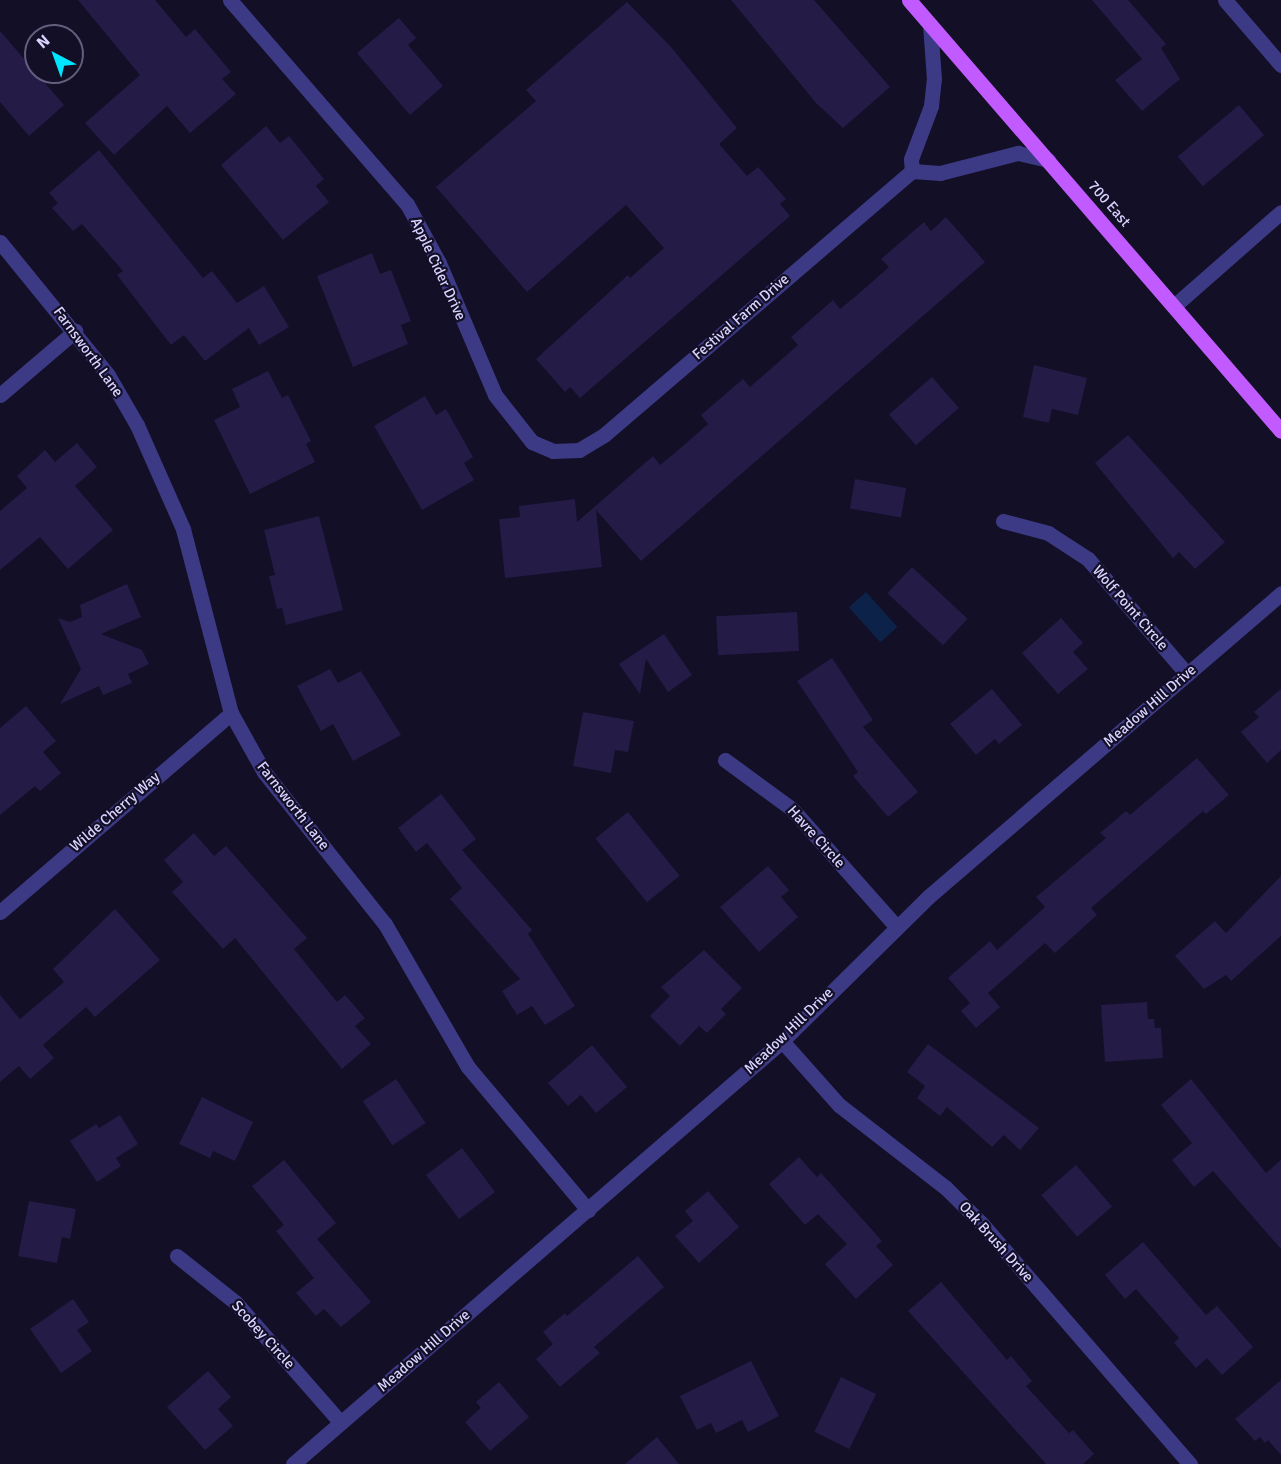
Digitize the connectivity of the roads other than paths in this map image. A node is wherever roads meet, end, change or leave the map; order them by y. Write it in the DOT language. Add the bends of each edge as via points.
graph roads {
  1 [pos="230,0"];
  2 [pos="909,0"];
  3 [pos="1225,0"];
  4 [pos="930,24"];
  5 [pos="1281,65"];
  6 [pos="1048,160"];
  7 [pos="912,171"];
  8 [pos="1281,212"];
  9 [pos="0,242"];
  10 [pos="1174,306"];
  11 [pos="75,330"];
  12 [pos="0,395"];
  13 [pos="1281,431"];
  14 [pos="565,452"];
  15 [pos="1004,521"];
  16 [pos="1281,593"];
  17 [pos="1187,674"];
  18 [pos="231,713"];
  19 [pos="725,760"];
  20 [pos="0,912"];
  21 [pos="896,926"];
  22 [pos="782,1041"];
  23 [pos="588,1209"];
  24 [pos="177,1256"];
  25 [pos="341,1423"];
  26 [pos="293,1464"];
  27 [pos="1190,1464"];
  1 -- 14 [label="street, Apple Cider Drive" via="418,220 507,414 532,442"];
  2 -- 4 [label="main road, 700 East"];
  3 -- 5 [label="street"];
  4 -- 6 [label="main road, 700 East"];
  4 -- 7 [label="street" via="934,70 931,106 911,159"];
  6 -- 7 [label="street" via="1018,153 940,173"];
  6 -- 10 [label="main road, 700 East"];
  7 -- 14 [label="street, Festival Farm Drive" via="604,435 579,450"];
  8 -- 10 [label="street"];
  9 -- 11 [label="street, Farnsworth Lane"];
  10 -- 13 [label="main road, 700 East"];
  11 -- 12 [label="street"];
  11 -- 18 [label="street, Farnsworth Lane" via="108,375 166,486 183,529"];
  15 -- 17 [label="street, Wolf Point Circle" via="1048,533 1089,559"];
  16 -- 17 [label="street, Meadow Hill Drive"];
  17 -- 21 [label="street, Meadow Hill Drive"];
  18 -- 20 [label="street, Wilde Cherry Way"];
  18 -- 23 [label="street, Farnsworth Lane" via="264,772 385,924 468,1067"];
  19 -- 21 [label="street, Havre Circle" via="792,809"];
  21 -- 22 [label="street, Meadow Hill Drive"];
  22 -- 23 [label="street, Meadow Hill Drive"];
  22 -- 27 [label="street, Oak Brush Drive" via="839,1105 946,1188 982,1224"];
  23 -- 25 [label="street, Meadow Hill Drive"];
  24 -- 25 [label="street, Scobey Circle" via="236,1303"];
  25 -- 26 [label="street, Meadow Hill Drive"];
}
